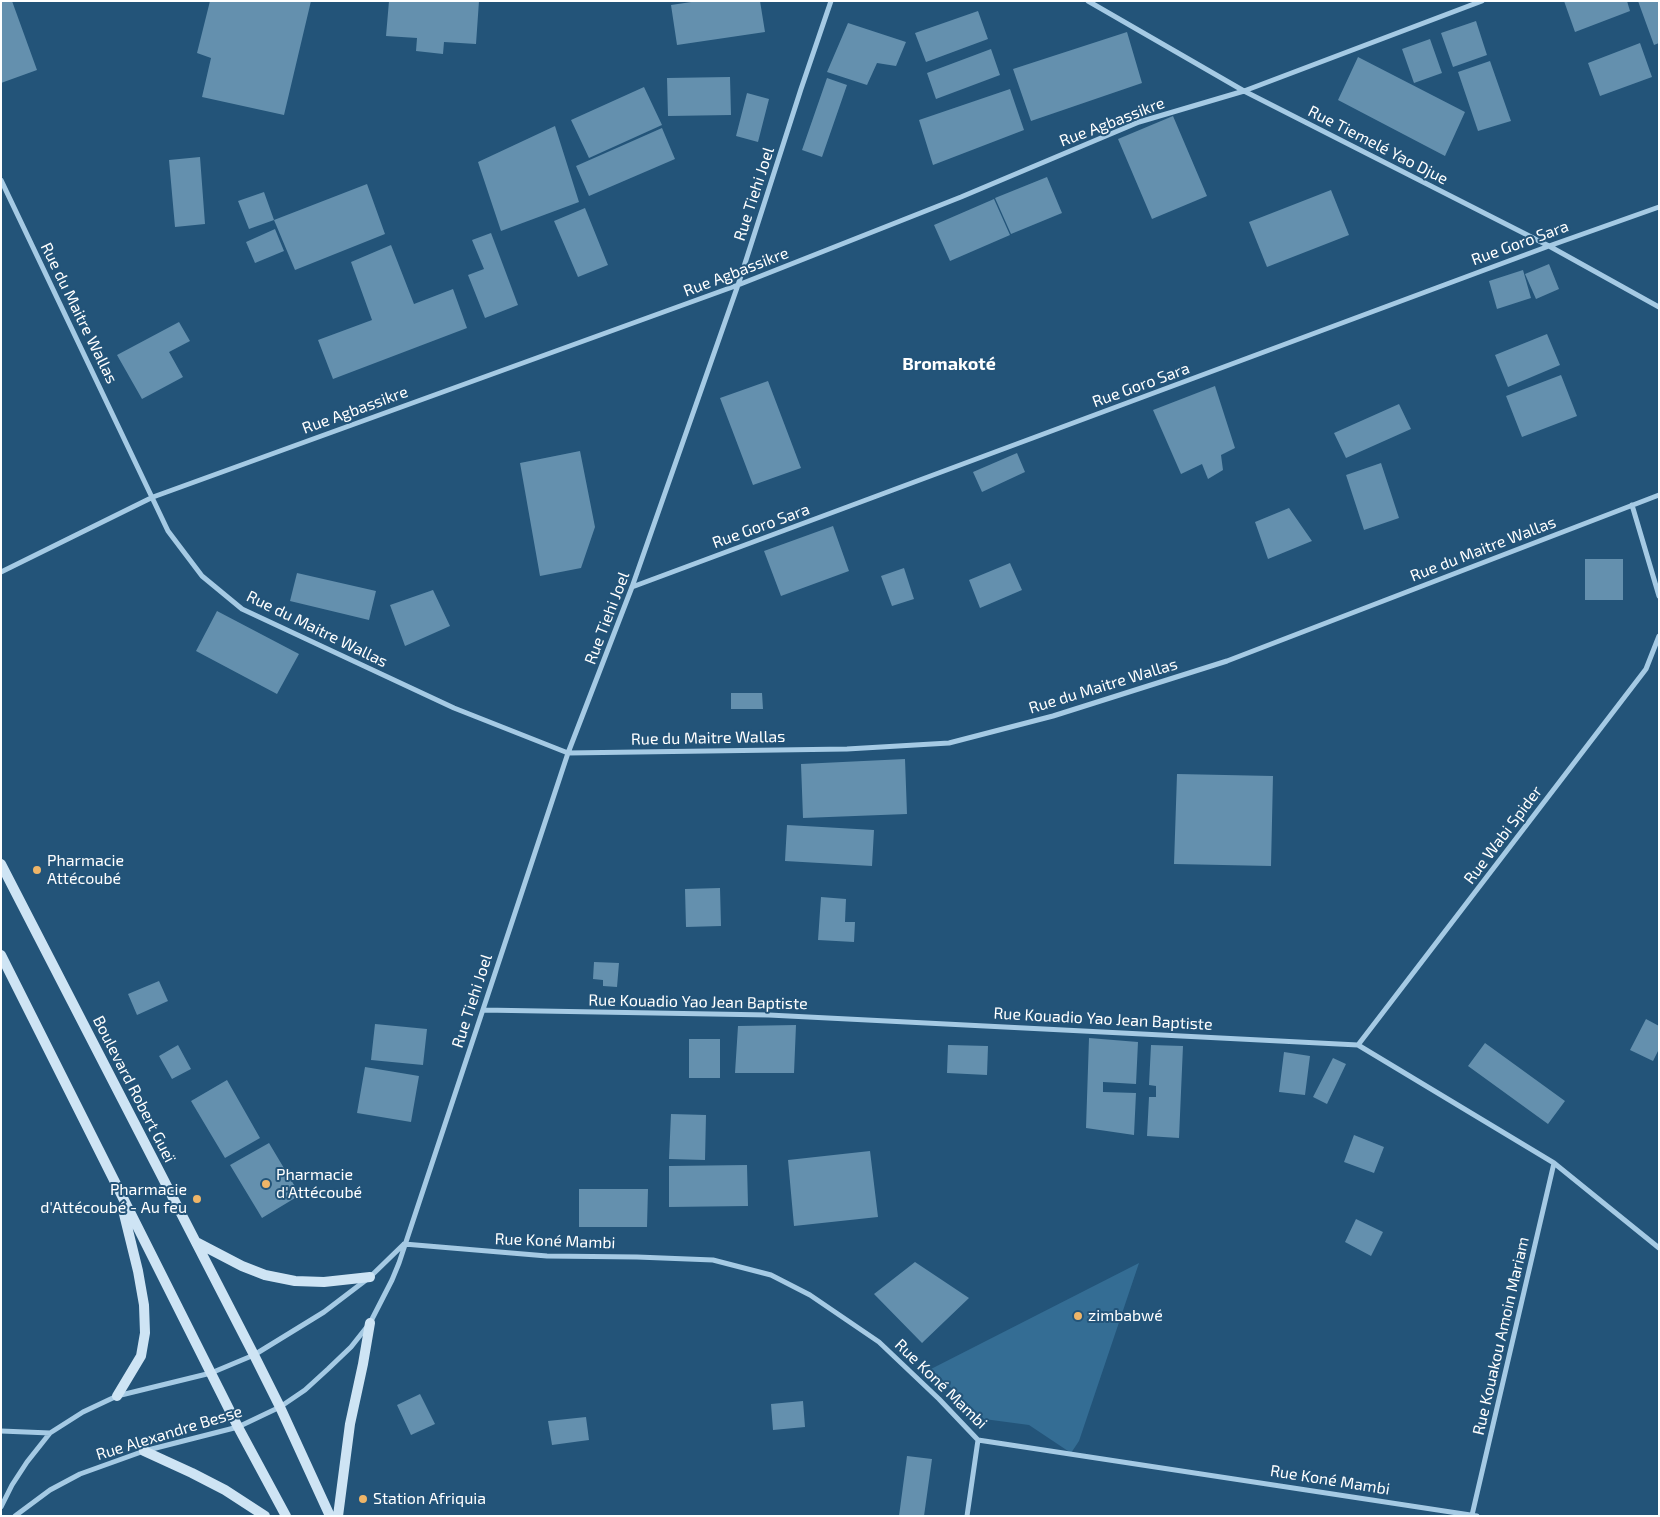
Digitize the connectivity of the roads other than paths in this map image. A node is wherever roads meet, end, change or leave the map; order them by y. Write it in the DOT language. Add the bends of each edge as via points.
graph roads {
  1 [pos="832,1"];
  2 [pos="1088,1"];
  3 [pos="1482,1"];
  4 [pos="1244,91"];
  5 [pos="1,180"];
  6 [pos="1659,207"];
  7 [pos="1549,246"];
  8 [pos="738,285"];
  9 [pos="1659,307"];
  10 [pos="1659,495"];
  11 [pos="153,497"];
  12 [pos="1632,505"];
  13 [pos="1,572"];
  14 [pos="632,587"];
  15 [pos="1659,596"];
  16 [pos="1659,636"];
  17 [pos="568,753"];
  18 [pos="1,864"];
  19 [pos="1,955"];
  20 [pos="483,1010"];
  21 [pos="1358,1045"];
  22 [pos="1554,1163"];
  23 [pos="119,1192"];
  24 [pos="196,1242"];
  25 [pos="404,1244"];
  26 [pos="1659,1248"];
  27 [pos="370,1277"];
  28 [pos="370,1323"];
  29 [pos="254,1355"];
  30 [pos="210,1373"];
  31 [pos="117,1396"];
  32 [pos="280,1407"];
  33 [pos="238,1427"];
  34 [pos="1,1431"];
  35 [pos="50,1432"];
  36 [pos="978,1440"];
  37 [pos="144,1451"];
  38 [pos="1,1507"];
  39 [pos="1474,1515"];
  40 [pos="15,1516"];
  41 [pos="265,1516"];
  42 [pos="286,1516"];
  43 [pos="330,1516"];
  44 [pos="338,1516"];
  45 [pos="967,1516"];
  1 -- 8 [label="street, Rue Tiehi Joel"];
  2 -- 4 [label="street, Rue Tiemelé Yao Djue"];
  3 -- 4 [label="street, Rue Agbassikre"];
  4 -- 7 [label="street, Rue Tiemelé Yao Djue"];
  4 -- 8 [label="street, Rue Agbassikre" via="1139,122"];
  5 -- 11 [label="street, Rue du Maitre Wallas"];
  6 -- 7 [label="street, Rue Goro Sara"];
  7 -- 9 [label="street, Rue Tiemelé Yao Djue"];
  7 -- 14 [label="street, Rue Goro Sara"];
  8 -- 11 [label="street, Rue Agbassikre"];
  8 -- 14 [label="street, Rue Tiehi Joel"];
  10 -- 12 [label="street, Rue du Maitre Wallas"];
  11 -- 13 [label="street, Rue Agbassikre"];
  11 -- 17 [label="street, Rue du Maitre Wallas" via="168,530 202,576 242,609 454,708"];
  12 -- 15 [label="street"];
  12 -- 17 [label="street, Rue du Maitre Wallas" via="1227,661 1053,716 949,742 847,748"];
  14 -- 17 [label="street, Rue Tiehi Joel"];
  16 -- 21 [label="street, Rue Wabi Spider" via="1646,669"];
  17 -- 20 [label="street, Rue Tiehi Joel"];
  18 -- 24 [label="main road, Boulevard Robert Gueï"];
  19 -- 23 [label="main road"];
  20 -- 21 [label="street, Rue Kouadio Yao Jean Baptiste" via="769,1015"];
  20 -- 25 [label="street, Rue Tiehi Joel"];
  21 -- 22 [label="street, Rue Kouadio Yao Jean Baptiste"];
  22 -- 26 [label="street, Rue Kouadio Yao Jean Baptiste"];
  22 -- 39 [label="street, Rue Kouakou Amoin Mariam"];
  23 -- 30 [label="main road"];
  23 -- 31 [label="main road" via="138,1271 145,1333 141,1356"];
  24 -- 27 [label="main road" via="265,1275 324,1282"];
  24 -- 29 [label="main road, Boulevard Robert Gueï"];
  25 -- 27 [label="street"];
  25 -- 28 [label="street, Rue Tiehi Joel" via="400,1263"];
  25 -- 36 [label="street, Rue Koné Mambi" via="547,1256 713,1260 771,1275 810,1295 879,1342"];
  27 -- 29 [label="street" via="324,1312"];
  28 -- 32 [label="street, Rue Alexandre Besse" via="328,1369"];
  28 -- 44 [label="main road" via="350,1424"];
  29 -- 30 [label="street"];
  29 -- 32 [label="main road, Boulevard Robert Gueï"];
  30 -- 31 [label="street"];
  30 -- 33 [label="main road"];
  31 -- 35 [label="street"];
  32 -- 33 [label="street, Rue Alexandre Besse"];
  32 -- 43 [label="main road, Boulevard Robert Gueï"];
  33 -- 37 [label="street, Rue Alexandre Besse"];
  33 -- 42 [label="main road"];
  34 -- 35 [label="street"];
  35 -- 38 [label="street" via="26,1462"];
  36 -- 39 [label="street, Rue Koné Mambi"];
  36 -- 45 [label="street"];
  37 -- 40 [label="street, Rue Alexandre Besse" via="80,1474 50,1490"];
  37 -- 41 [label="main road" via="225,1490"];
}
